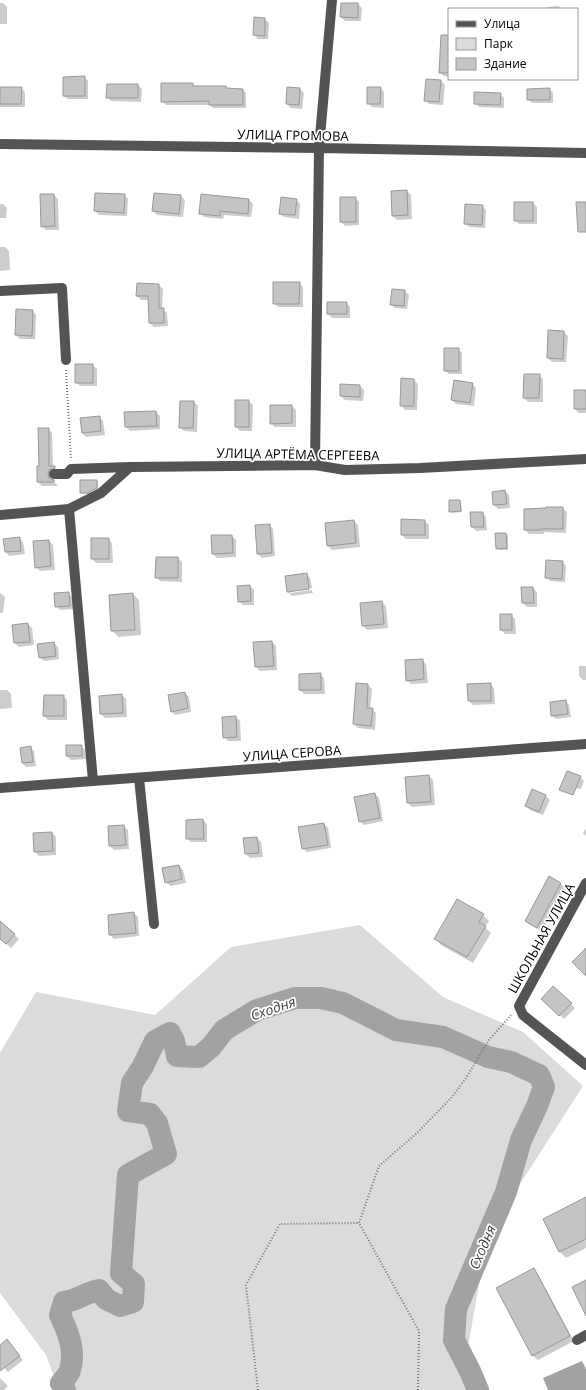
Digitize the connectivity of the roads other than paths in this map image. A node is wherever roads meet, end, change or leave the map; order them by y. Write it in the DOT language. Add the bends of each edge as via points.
graph roads {
  1 [pos="332,0"];
  2 [pos="0,144"];
  3 [pos="319,148"];
  4 [pos="586,154"];
  5 [pos="0,290"];
  6 [pos="66,360"];
  7 [pos="586,459"];
  8 [pos="315,465"];
  9 [pos="130,467"];
  10 [pos="54,474"];
  11 [pos="69,509"];
  12 [pos="0,515"];
  13 [pos="586,744"];
  14 [pos="139,778"];
  15 [pos="93,781"];
  16 [pos="0,788"];
  17 [pos="586,883"];
  18 [pos="154,924"];
  19 [pos="586,1065"];
  20 [pos="586,1335"];
  21 [pos="576,1340"];
  1 -- 3 [label="street"];
  2 -- 3 [label="street, УЛИЦА ГРОМОВА"];
  3 -- 4 [label="street, УЛИЦА ГРОМОВА"];
  3 -- 8 [label="street"];
  5 -- 6 [label="street" via="62,288"];
  7 -- 8 [label="street, УЛИЦА АРТЁМА СЕРГЕЕВА" via="345,470"];
  8 -- 9 [label="street, УЛИЦА АРТЁМА СЕРГЕЕВА"];
  9 -- 10 [label="street, УЛИЦА АРТЁМА СЕРГЕЕВА" via="71,469 67,474"];
  9 -- 11 [label="street" via="101,493"];
  11 -- 12 [label="street"];
  11 -- 15 [label="street"];
  13 -- 14 [label="street, УЛИЦА СЕРОВА"];
  14 -- 15 [label="street, УЛИЦА СЕРОВА"];
  14 -- 18 [label="street"];
  15 -- 16 [label="street, УЛИЦА СЕРОВА"];
  17 -- 19 [label="street, ШКОЛЬНАЯ УЛИЦА" via="519,1006 523,1015"];
  20 -- 21 [label="street"];
}
